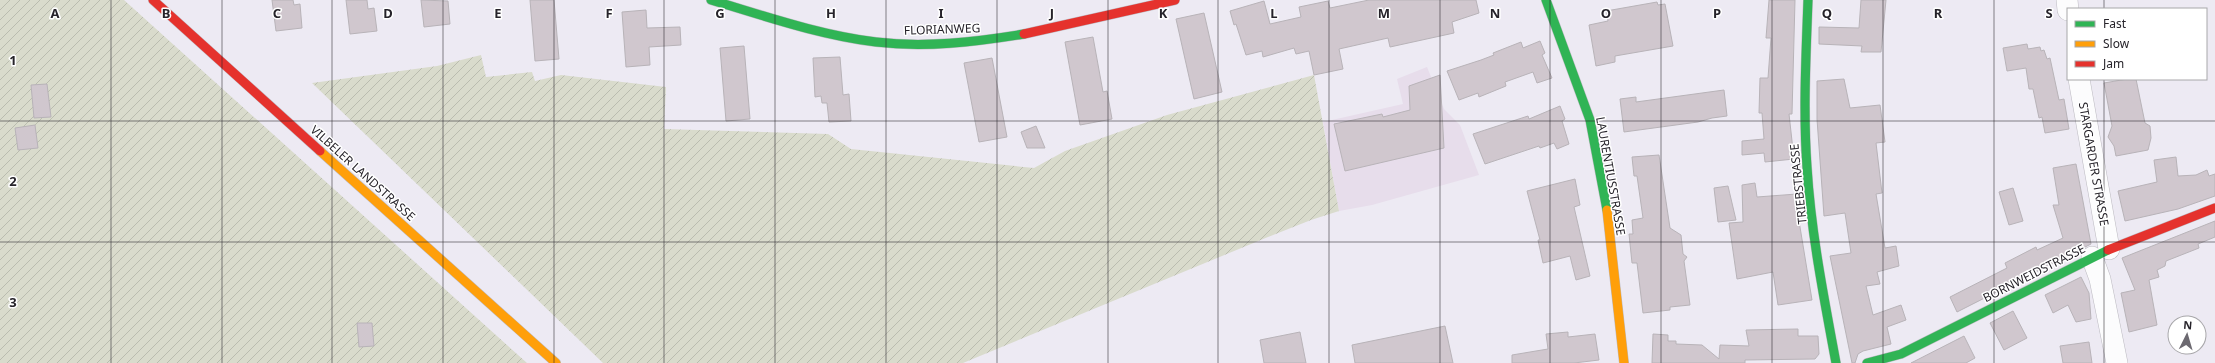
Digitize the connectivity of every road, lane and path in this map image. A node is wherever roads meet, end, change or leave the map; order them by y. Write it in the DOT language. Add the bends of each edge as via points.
graph roads {
  1 [pos="153,0"];
  2 [pos="711,0"];
  3 [pos="1175,0"];
  4 [pos="1546,0"];
  5 [pos="1808,0"];
  6 [pos="2079,80"];
  7 [pos="2215,208"];
  8 [pos="2101,253"];
  9 [pos="556,363"];
  10 [pos="1624,363"];
  11 [pos="1836,363"];
  12 [pos="1867,363"];
  13 [pos="2117,363"];
  1 -- 9 [label="street, VILBELER LANDSTRASSE"];
  2 -- 3 [label="street, FLORIANWEG" via="805,29 870,41 911,44 964,42 1014,36"];
  4 -- 10 [label="street, LAURENTIUSSTRASSE" via="1590,120 1607,211"];
  5 -- 11 [label="street, TRIEBSTRASSE" via="1805,141 1813,220"];
  6 -- 8 [label="street, STARGARDER STRASSE"];
  7 -- 8 [label="street, BORNWEIDSTRASSE"];
  8 -- 12 [label="street, BORNWEIDSTRASSE" via="1901,354"];
  8 -- 13 [label="street, STARGARDER STRASSE" via="2100,279"];
}
